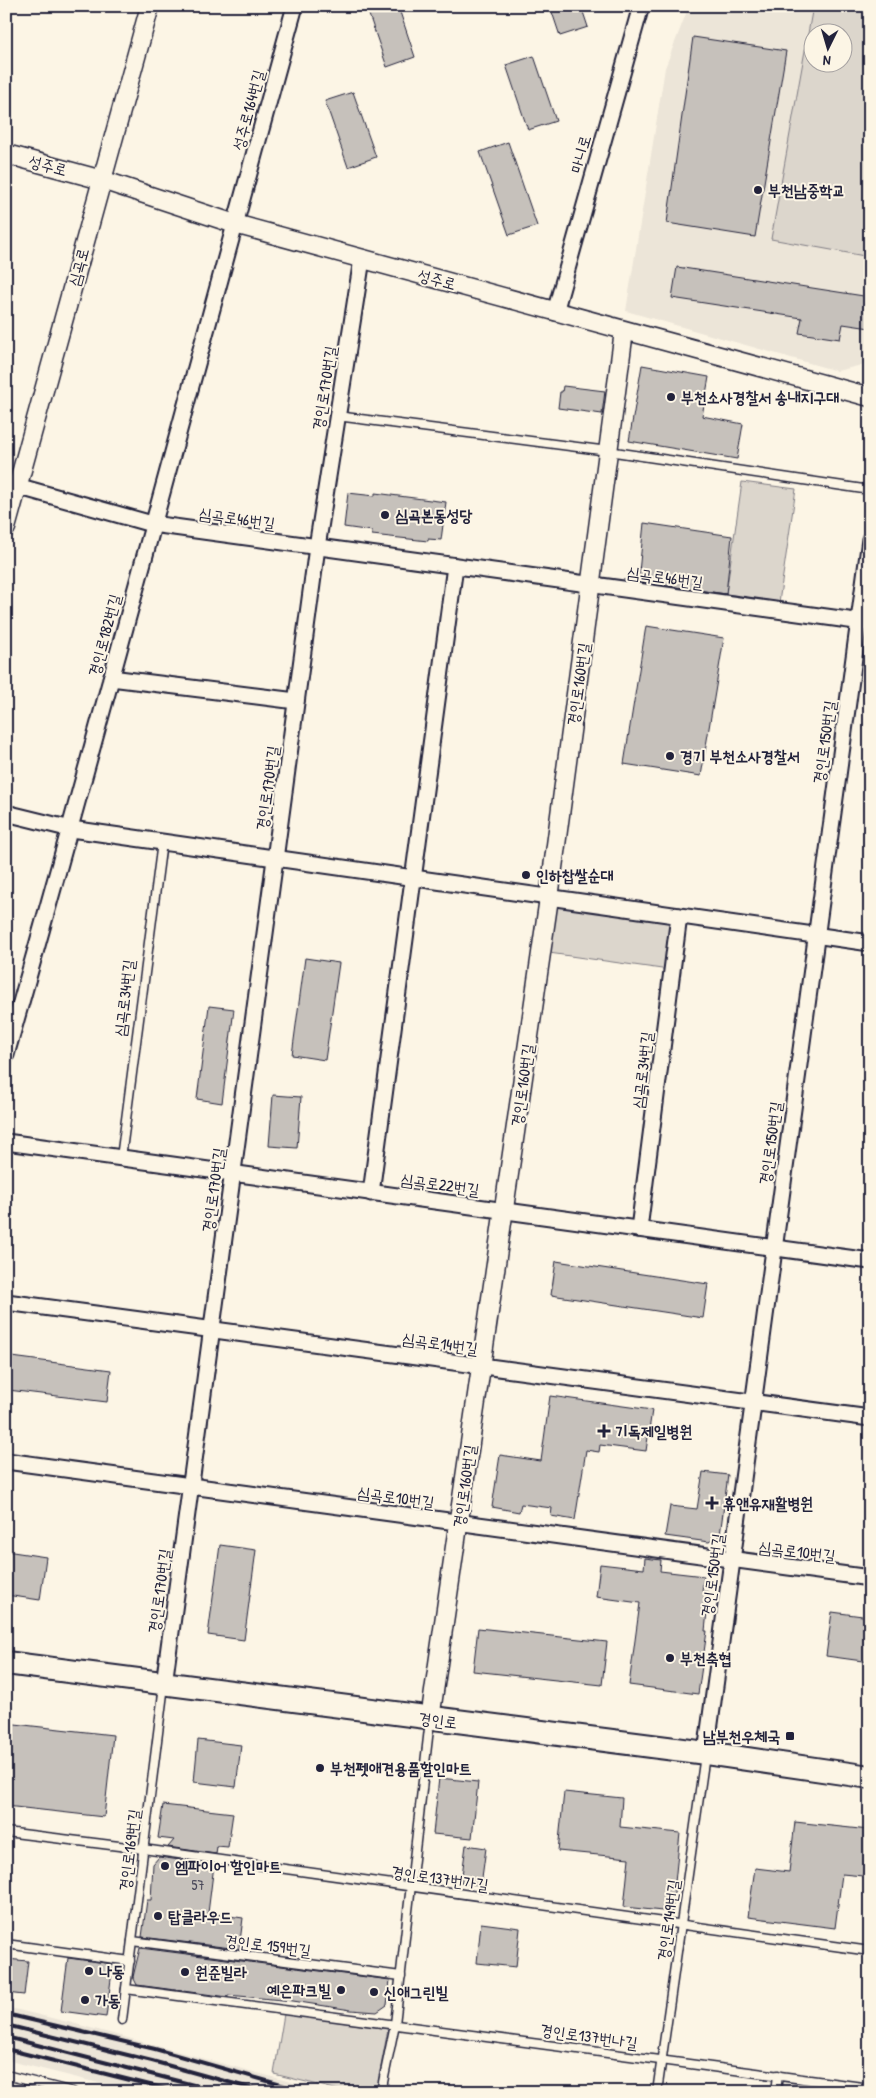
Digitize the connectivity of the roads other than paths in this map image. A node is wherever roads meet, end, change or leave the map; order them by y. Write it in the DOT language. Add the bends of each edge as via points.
graph roads {
  1 [pos="150,6"];
  2 [pos="295,6"];
  3 [pos="641,6"];
  4 [pos="6,154"];
  5 [pos="102,180"];
  6 [pos="235,224"];
  7 [pos="362,259"];
  8 [pos="555,312"];
  9 [pos="624,331"];
  10 [pos="870,397"];
  11 [pos="337,416"];
  12 [pos="608,451"];
  13 [pos="12,485"];
  14 [pos="870,490"];
  15 [pos="152,524"];
  16 [pos="6,528"];
  17 [pos="870,539"];
  18 [pos="317,547"];
  19 [pos="455,566"];
  20 [pos="591,585"];
  21 [pos="864,623"];
  22 [pos="111,678"];
  23 [pos="296,700"];
  24 [pos="6,813"];
  25 [pos="71,829"];
  26 [pos="162,842"];
  27 [pos="275,858"];
  28 [pos="412,878"];
  29 [pos="549,898"];
  30 [pos="679,916"];
  31 [pos="816,935"];
  32 [pos="870,942"];
  33 [pos="6,1055"];
  34 [pos="6,1142"];
  35 [pos="121,1158"];
  36 [pos="233,1174"];
  37 [pos="370,1193"];
  38 [pos="504,1210"];
  39 [pos="639,1229"];
  40 [pos="773,1248"];
  41 [pos="870,1262"];
  42 [pos="6,1302"];
  43 [pos="212,1331"];
  44 [pos="481,1366"];
  45 [pos="752,1403"];
  46 [pos="870,1418"];
  47 [pos="6,1461"];
  48 [pos="191,1485"];
  49 [pos="458,1523"];
  50 [pos="732,1560"];
  51 [pos="870,1578"];
  52 [pos="6,1663"];
  53 [pos="164,1684"];
  54 [pos="430,1719"];
  55 [pos="706,1753"];
  56 [pos="870,1776"];
  57 [pos="6,1832"];
  58 [pos="143,1849"];
  59 [pos="411,1888"];
  60 [pos="681,1926"];
  61 [pos="132,1941"];
  62 [pos="6,1944"];
  63 [pos="870,1952"];
  64 [pos="130,1961"];
  65 [pos="401,1976"];
  66 [pos="126,1988"];
  67 [pos="122,2020"];
  68 [pos="395,2024"];
  69 [pos="661,2060"];
  70 [pos="6,2075"];
  71 [pos="778,2076"];
  72 [pos="870,2088"];
  73 [pos="73,2092"];
  74 [pos="381,2092"];
  75 [pos="657,2092"];
  76 [pos="776,2092"];
  1 -- 5 [label="street, 심곡로"];
  2 -- 6 [label="street, 성주로164번길"];
  3 -- 8 [label="street, 마니로"];
  4 -- 5 [label="street, 성주로"];
  5 -- 6 [label="street, 성주로"];
  5 -- 13 [label="street, 심곡로"];
  6 -- 7 [label="street, 성주로"];
  6 -- 15 [label="street, 경인로182번길"];
  7 -- 8 [label="street, 성주로"];
  7 -- 11 [label="street, 경인로170번길"];
  8 -- 9 [label="street, 성주로"];
  9 -- 10 [label="street, 성주로"];
  9 -- 12 [label="street, 경인로160번길"];
  11 -- 12 [label="lane"];
  11 -- 18 [label="street, 경인로170번길"];
  12 -- 14 [label="lane"];
  12 -- 20 [label="street, 경인로160번길"];
  13 -- 15 [label="street, 심곡로46번길"];
  13 -- 16 [label="street, 심곡로"];
  15 -- 18 [label="street, 심곡로46번길"];
  15 -- 22 [label="street, 경인로182번길"];
  17 -- 21 [label="street, 경인로150번길"];
  18 -- 19 [label="street, 심곡로46번길"];
  18 -- 23 [label="street, 경인로170번길"];
  19 -- 20 [label="street, 심곡로46번길"];
  19 -- 28 [label="street"];
  20 -- 21 [label="street, 심곡로46번길"];
  20 -- 29 [label="street, 경인로160번길"];
  21 -- 31 [label="street, 경인로150번길"];
  22 -- 23 [label="street"];
  22 -- 25 [label="street, 경인로182번길"];
  23 -- 27 [label="street, 경인로170번길"];
  24 -- 25 [label="street"];
  25 -- 26 [label="street"];
  25 -- 33 [label="street, 경인로182번길"];
  26 -- 27 [label="street"];
  26 -- 35 [label="lane, 심곡로34번길"];
  27 -- 28 [label="street"];
  27 -- 36 [label="street, 경인로170번길"];
  28 -- 29 [label="street"];
  28 -- 37 [label="street"];
  29 -- 30 [label="street"];
  29 -- 38 [label="street, 경인로160번길"];
  30 -- 31 [label="street"];
  30 -- 39 [label="street, 심곡로34번길"];
  31 -- 32 [label="street"];
  31 -- 40 [label="street, 경인로150번길"];
  34 -- 35 [label="street, 심곡로22번길"];
  35 -- 36 [label="street, 심곡로22번길"];
  36 -- 37 [label="street, 심곡로22번길"];
  36 -- 43 [label="street, 경인로170번길"];
  37 -- 38 [label="street, 심곡로22번길"];
  38 -- 39 [label="street, 심곡로22번길"];
  38 -- 44 [label="street, 경인로160번길"];
  39 -- 40 [label="street, 심곡로22번길"];
  40 -- 41 [label="street, 심곡로22번길"];
  40 -- 45 [label="street, 경인로150번길"];
  42 -- 43 [label="street, 심곡로14번길"];
  43 -- 44 [label="street, 심곡로14번길"];
  43 -- 48 [label="street, 경인로170번길"];
  44 -- 45 [label="street, 심곡로14번길"];
  44 -- 49 [label="street, 경인로160번길"];
  45 -- 46 [label="street, 심곡로14번길"];
  45 -- 50 [label="street, 경인로150번길"];
  47 -- 48 [label="street, 심곡로10번길"];
  48 -- 49 [label="street, 심곡로10번길"];
  48 -- 53 [label="street, 경인로170번길"];
  49 -- 50 [label="street, 심곡로10번길"];
  49 -- 54 [label="street, 경인로160번길"];
  50 -- 51 [label="street, 심곡로10번길"];
  50 -- 55 [label="street, 경인로150번길"];
  52 -- 53 [label="main road, 경인로"];
  53 -- 54 [label="main road, 경인로"];
  53 -- 58 [label="lane, 경인로169번길"];
  54 -- 55 [label="main road, 경인로"];
  54 -- 59 [label="lane"];
  55 -- 56 [label="main road, 경인로"];
  55 -- 60 [label="lane, 경인로149번길"];
  57 -- 58 [label="lane, 경인로137번가길"];
  58 -- 59 [label="lane, 경인로137번가길"];
  58 -- 61 [label="lane, 경인로169번길"];
  59 -- 60 [label="lane, 경인로137번가길"];
  59 -- 65 [label="lane"];
  60 -- 63 [label="lane, 경인로137번가길"];
  60 -- 69 [label="lane, 경인로149번길"];
  61 -- 64 [label="lane, 경인로169번길"];
  61 -- 65 [label="lane, 경인로 159번길"];
  62 -- 64 [label="lane"];
  64 -- 66 [label="lane, 경인로169번길"];
  65 -- 68 [label="lane"];
  66 -- 67 [label="lane, 경인로169번길"];
  66 -- 68 [label="lane, 경인로137번나길"];
  68 -- 69 [label="lane, 경인로137번나길"];
  68 -- 74 [label="lane"];
  69 -- 71 [label="lane, 경인로137번나길"];
  69 -- 75 [label="lane, 경인로149번길"];
  70 -- 73 [label="lane"];
  71 -- 72 [label="lane, 경인로137번나길"];
  71 -- 76 [label="lane"];
}
